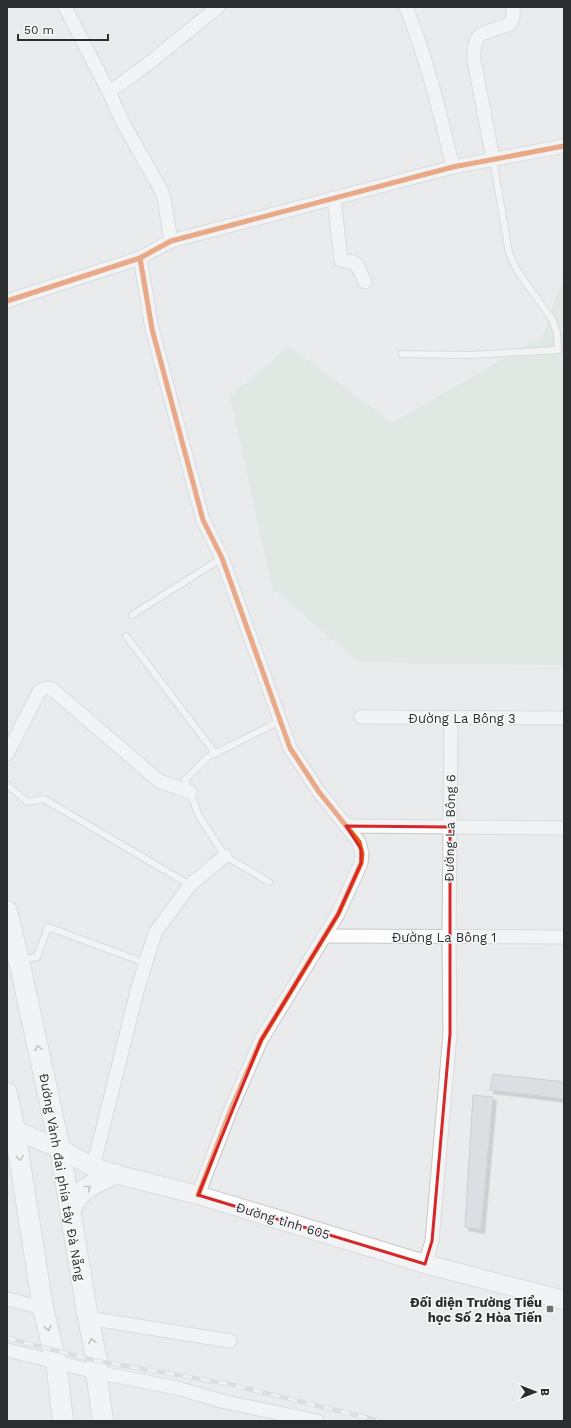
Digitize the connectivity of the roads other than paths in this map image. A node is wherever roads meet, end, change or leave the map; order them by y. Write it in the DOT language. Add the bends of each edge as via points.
graph roads {
  1 [pos="65,7"];
  2 [pos="218,7"];
  3 [pos="406,7"];
  4 [pos="513,7"];
  5 [pos="109,92"];
  6 [pos="564,146"];
  7 [pos="493,159"];
  8 [pos="453,167"];
  9 [pos="334,198"];
  10 [pos="171,241"];
  11 [pos="140,258"];
  12 [pos="365,282"];
  13 [pos="7,301"];
  14 [pos="402,354"];
  15 [pos="222,558"];
  16 [pos="132,615"];
  17 [pos="126,636"];
  18 [pos="361,717"];
  19 [pos="451,718"];
  20 [pos="564,718"];
  21 [pos="280,721"];
  22 [pos="215,753"];
  23 [pos="7,754"];
  24 [pos="7,785"];
  25 [pos="190,792"];
  26 [pos="346,826"];
  27 [pos="450,827"];
  28 [pos="564,828"];
  29 [pos="225,856"];
  30 [pos="269,882"];
  31 [pos="190,885"];
  32 [pos="7,911"];
  33 [pos="324,936"];
  34 [pos="564,937"];
  35 [pos="449,938"];
  36 [pos="19,961"];
  37 [pos="146,963"];
  38 [pos="7,1093"];
  39 [pos="11,1129"];
  40 [pos="60,1149"];
  41 [pos="93,1167"];
  42 [pos="114,1174"];
  43 [pos="198,1195"];
  44 [pos="70,1212"];
  45 [pos="425,1264"];
  46 [pos="7,1299"];
  47 [pos="564,1300"];
  48 [pos="43,1308"];
  49 [pos="88,1318"];
  50 [pos="230,1341"];
  51 [pos="7,1350"];
  52 [pos="56,1362"];
  53 [pos="96,1372"];
  54 [pos="63,1421"];
  55 [pos="103,1421"];
  56 [pos="317,1421"];
  1 -- 5 [label="street"];
  2 -- 5 [label="street"];
  3 -- 8 [label="street" via="438,102"];
  4 -- 7 [label="street" via="510,24 480,34 474,52"];
  5 -- 10 [label="street" via="122,122 161,190"];
  6 -- 7 [label="street"];
  7 -- 8 [label="street"];
  7 -- 14 [label="lane" via="509,253 518,272 552,319 557,333 558,350 469,355"];
  8 -- 9 [label="street"];
  9 -- 10 [label="street"];
  9 -- 12 [label="street" via="341,260 357,265"];
  10 -- 11 [label="street"];
  11 -- 13 [label="street"];
  11 -- 15 [label="street" via="152,330 203,520"];
  15 -- 16 [label="lane"];
  15 -- 21 [label="street"];
  17 -- 22 [label="lane"];
  18 -- 19 [label="street, Đường La Bông 3"];
  19 -- 20 [label="street, Đường La Bông 3"];
  19 -- 27 [label="street, Đường La Bông 6"];
  21 -- 22 [label="lane"];
  21 -- 26 [label="street" via="290,748 319,792"];
  22 -- 25 [label="lane" via="185,780"];
  23 -- 25 [label="street" via="39,692 48,688 159,781"];
  24 -- 31 [label="lane" via="28,802 44,799"];
  25 -- 29 [label="lane" via="199,816"];
  26 -- 27 [label="street"];
  26 -- 33 [label="street" via="359,842 362,858 338,914"];
  27 -- 28 [label="street"];
  27 -- 35 [label="street, Đường La Bông 6"];
  29 -- 30 [label="lane"];
  29 -- 31 [label="street"];
  31 -- 37 [label="street" via="155,933"];
  32 -- 36 [label="main road, Đường Vành đai phía tây Đà Nẵng"];
  33 -- 35 [label="street, Đường La Bông 1"];
  33 -- 43 [label="street" via="261,1040"];
  34 -- 35 [label="street, Đường La Bông 1"];
  35 -- 45 [label="street, Đường La Bông 6" via="450,1034 432,1241"];
  36 -- 37 [label="lane" via="37,957 48,927"];
  40 -- 36 [label="main road, Đường Vành đai phía tây Đà Nẵng, one-way"];
  37 -- 41 [label="street"];
  38 -- 39 [label="main road"];
  39 -- 40 [label="main road, Đường tỉnh 605"];
  39 -- 48 [label="main road, one-way"];
  40 -- 41 [label="main road, Đường tỉnh 605"];
  40 -- 44 [label="main road, Đường Vành đai phía tây Đà Nẵng"];
  41 -- 42 [label="main road, Đường tỉnh 605"];
  42 -- 43 [label="main road, Đường tỉnh 605"];
  44 -- 42 [label="main road, one-way" via="78,1197 87,1189"];
  43 -- 45 [label="main road, Đường tỉnh 605"];
  44 -- 49 [label="main road, Đường Vành đai phía tây Đà Nẵng"];
  45 -- 47 [label="main road, Đường tỉnh 605"];
  46 -- 48 [label="street"];
  48 -- 52 [label="main road, one-way"];
  49 -- 50 [label="street"];
  53 -- 49 [label="main road, Đường Vành đai phía tây Đà Nẵng, one-way" via="97,1361"];
  51 -- 52 [label="street"];
  52 -- 53 [label="street"];
  52 -- 54 [label="main road"];
  53 -- 55 [label="main road, Đường Vành đai phía tây Đà Nẵng"];
  53 -- 56 [label="street"];
}
